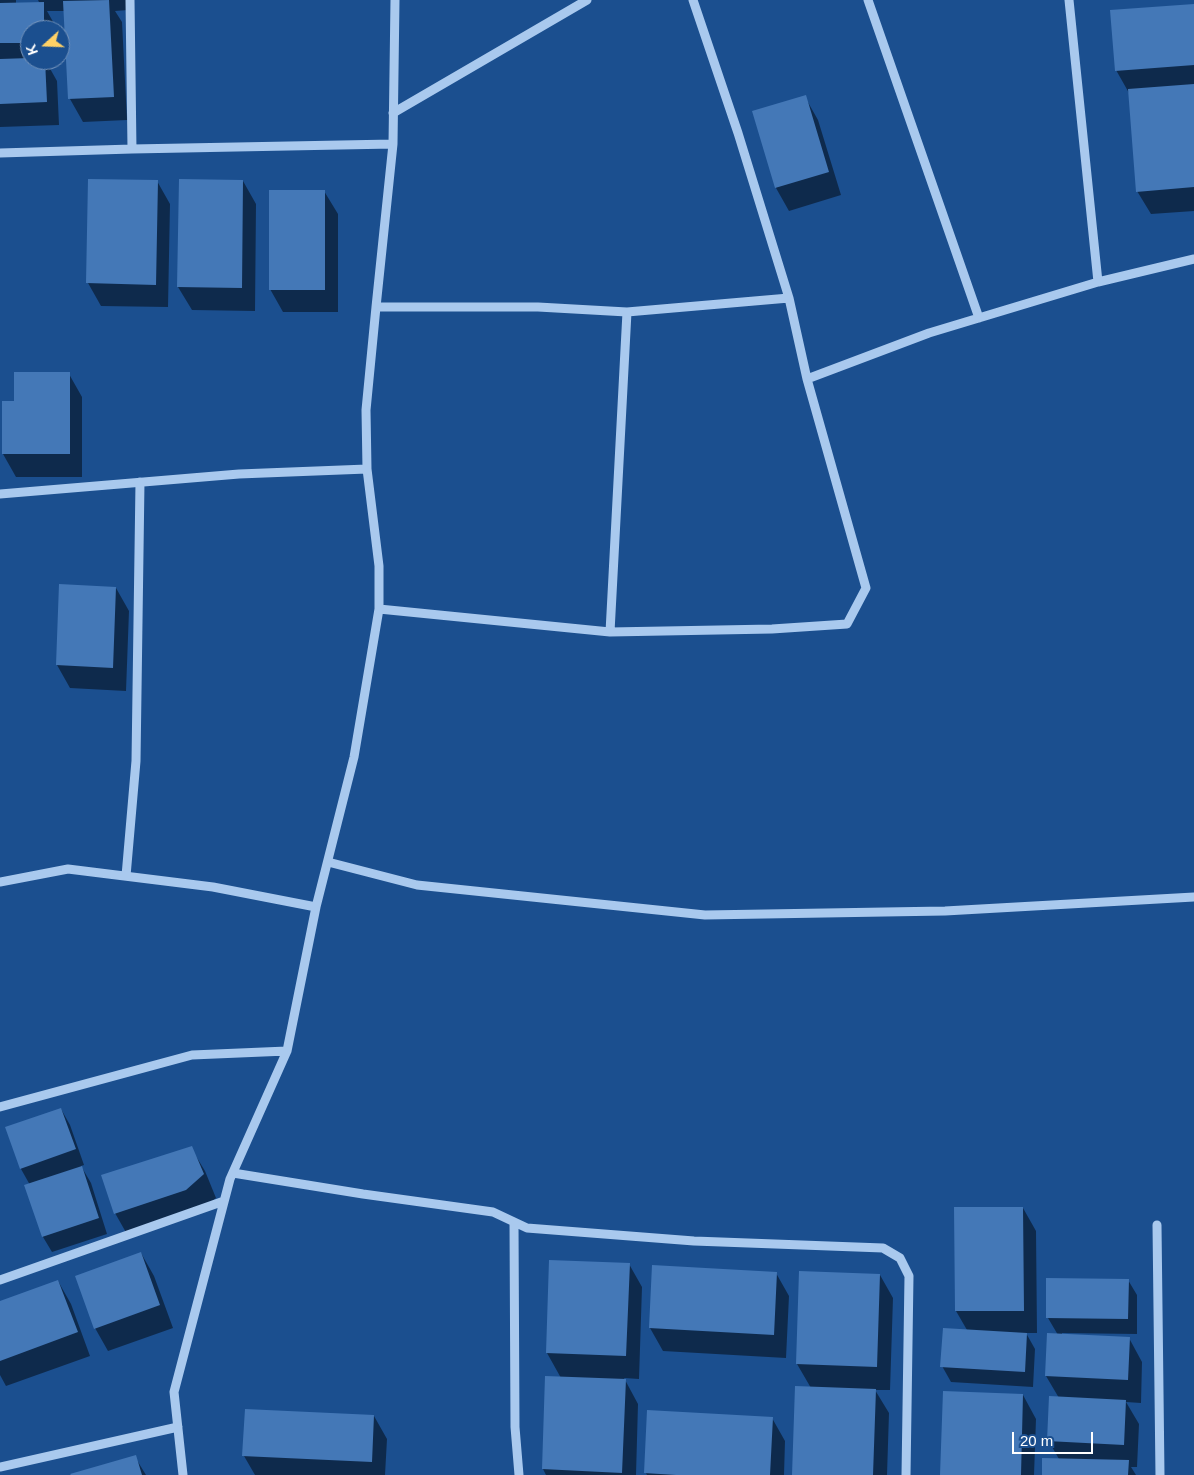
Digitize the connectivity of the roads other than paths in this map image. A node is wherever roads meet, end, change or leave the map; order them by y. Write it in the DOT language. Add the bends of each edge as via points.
graph roads {
  1 [pos="130,0"];
  2 [pos="395,0"];
  3 [pos="587,0"];
  4 [pos="693,0"];
  5 [pos="868,0"];
  6 [pos="1069,0"];
  7 [pos="393,113"];
  8 [pos="393,144"];
  9 [pos="132,149"];
  10 [pos="0,153"];
  11 [pos="1194,260"];
  12 [pos="1098,282"];
  13 [pos="789,298"];
  14 [pos="376,307"];
  15 [pos="627,312"];
  16 [pos="979,318"];
  17 [pos="808,379"];
  18 [pos="367,469"];
  19 [pos="140,482"];
  20 [pos="0,494"];
  21 [pos="379,609"];
  22 [pos="610,632"];
  23 [pos="328,862"];
  24 [pos="126,876"];
  25 [pos="0,882"];
  26 [pos="1194,897"];
  27 [pos="316,907"];
  28 [pos="287,1051"];
  29 [pos="0,1107"];
  30 [pos="232,1173"];
  31 [pos="224,1201"];
  32 [pos="514,1222"];
  33 [pos="1158,1225"];
  34 [pos="0,1280"];
  35 [pos="178,1427"];
  36 [pos="0,1466"];
  37 [pos="183,1475"];
  38 [pos="519,1475"];
  39 [pos="906,1475"];
  40 [pos="1160,1475"];
  1 -- 9 [label="street"];
  2 -- 7 [label="street"];
  3 -- 7 [label="street"];
  4 -- 13 [label="street"];
  5 -- 16 [label="street"];
  6 -- 12 [label="street"];
  7 -- 8 [label="street"];
  8 -- 9 [label="street"];
  8 -- 14 [label="street"];
  9 -- 10 [label="street"];
  11 -- 12 [label="street"];
  12 -- 16 [label="street"];
  13 -- 15 [label="street"];
  13 -- 17 [label="street"];
  14 -- 15 [label="street" via="538,307"];
  14 -- 18 [label="street" via="366,410"];
  15 -- 22 [label="street"];
  16 -- 17 [label="street" via="929,333"];
  17 -- 22 [label="street" via="866,588 847,624"];
  18 -- 19 [label="street"];
  18 -- 21 [label="street" via="379,566"];
  19 -- 20 [label="street"];
  19 -- 24 [label="street" via="136,761"];
  21 -- 22 [label="street"];
  21 -- 23 [label="street" via="354,757"];
  23 -- 26 [label="street" via="417,885 705,915 945,911"];
  23 -- 27 [label="street"];
  24 -- 25 [label="street" via="68,869"];
  24 -- 27 [label="street" via="213,887"];
  27 -- 28 [label="street"];
  28 -- 29 [label="street" via="192,1055"];
  28 -- 30 [label="street"];
  30 -- 31 [label="street"];
  30 -- 32 [label="street" via="493,1212"];
  31 -- 34 [label="street"];
  31 -- 35 [label="street" via="174,1392"];
  32 -- 38 [label="street" via="515,1427"];
  32 -- 39 [label="street" via="527,1228 694,1241 883,1248 900,1258 909,1276"];
  33 -- 40 [label="street"];
  35 -- 36 [label="street"];
  35 -- 37 [label="street"];
}
